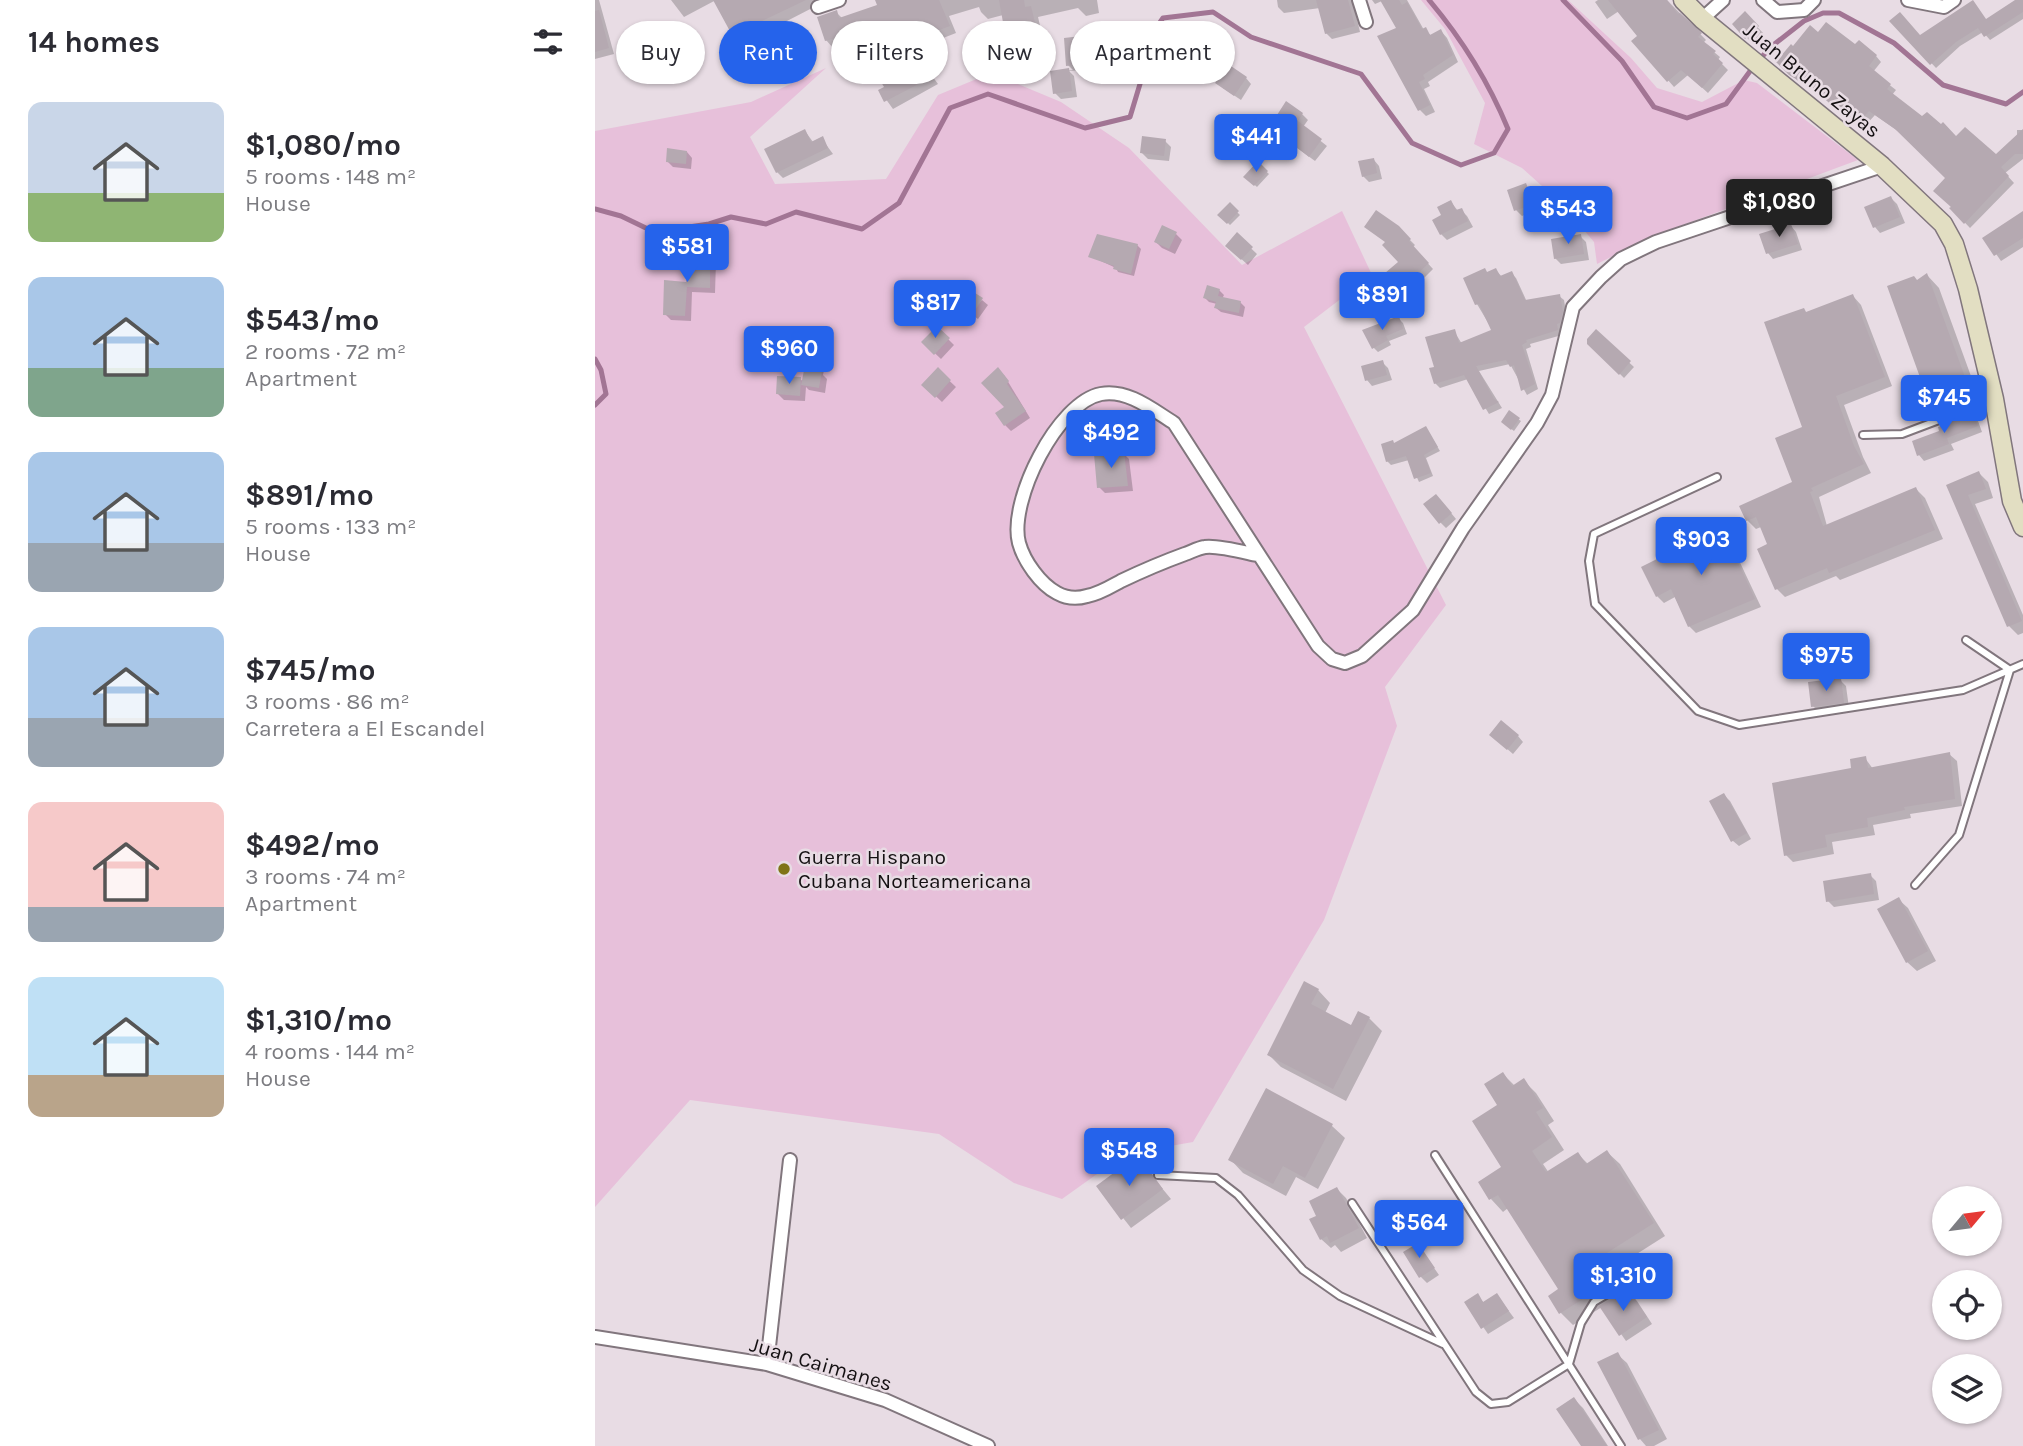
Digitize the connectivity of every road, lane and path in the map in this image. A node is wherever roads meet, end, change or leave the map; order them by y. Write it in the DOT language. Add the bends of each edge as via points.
graph roads {
  1 [pos="839,0"];
  2 [pos="1359,0"];
  3 [pos="1683,0"];
  4 [pos="1723,0"];
  5 [pos="1763,0"];
  6 [pos="1814,0"];
  7 [pos="1908,0"];
  8 [pos="1954,0"];
  9 [pos="818,6"];
  10 [pos="1702,19"];
  11 [pos="1366,22"];
  12 [pos="1882,166"];
  13 [pos="1994,399"];
  14 [pos="1863,435"];
  15 [pos="1717,477"];
  16 [pos="2018,501"];
  17 [pos="2023,527"];
  18 [pos="1257,555"];
  19 [pos="1966,640"];
  20 [pos="2023,664"];
  21 [pos="2010,670"];
  22 [pos="1915,885"];
  23 [pos="1435,1155"];
  24 [pos="790,1160"];
  25 [pos="1157,1175"];
  26 [pos="1352,1203"];
  27 [pos="1652,1268"];
  28 [pos="595,1337"];
  29 [pos="1445,1345"];
  30 [pos="767,1364"];
  31 [pos="1569,1364"];
  32 [pos="988,1446"];
  33 [pos="1621,1446"];
  1 -- 9 [label="street"];
  2 -- 11 [label="street"];
  3 -- 10 [label="street, Juan Bruno Zayas"];
  4 -- 10 [label="street"];
  5 -- 6 [label="street" via="1777,12 1804,10"];
  7 -- 8 [label="street" via="1944,7"];
  10 -- 12 [label="street, Juan Bruno Zayas"];
  12 -- 13 [label="street, Juan Bruno Zayas" via="1943,224 1954,244"];
  12 -- 18 [label="street" via="1656,242 1621,259 1601,277 1573,307 1552,396 1537,423 1463,528 1413,610 1362,656 1345,663 1332,659 1318,646"];
  13 -- 14 [label="lane" via="1902,434"];
  13 -- 16 [label="street, Juan Bruno Zayas"];
  15 -- 21 [label="lane" via="1594,534 1589,561 1595,604 1698,711 1739,725 1963,690"];
  16 -- 17 [label="street, Juan Bruno Zayas"];
  18 -- 18 [label="street" via="1174,423 1122,395 1103,394 1085,400 1067,415 1040,455 1021,502 1019,542 1026,558 1055,592 1073,598 1089,596 1206,546"];
  19 -- 21 [label="lane"];
  20 -- 21 [label="lane"];
  21 -- 22 [label="lane" via="1959,835"];
  23 -- 31 [label="lane"];
  24 -- 30 [label="street"];
  25 -- 29 [label="lane" via="1216,1178 1238,1195 1303,1270 1340,1296"];
  26 -- 29 [label="lane"];
  27 -- 31 [label="lane" via="1594,1302 1581,1323"];
  28 -- 30 [label="street, Juan Caimanes"];
  29 -- 31 [label="lane" via="1476,1392 1491,1404 1509,1402"];
  30 -- 32 [label="street, Juan Caimanes" via="885,1400"];
  31 -- 33 [label="lane"];
}
